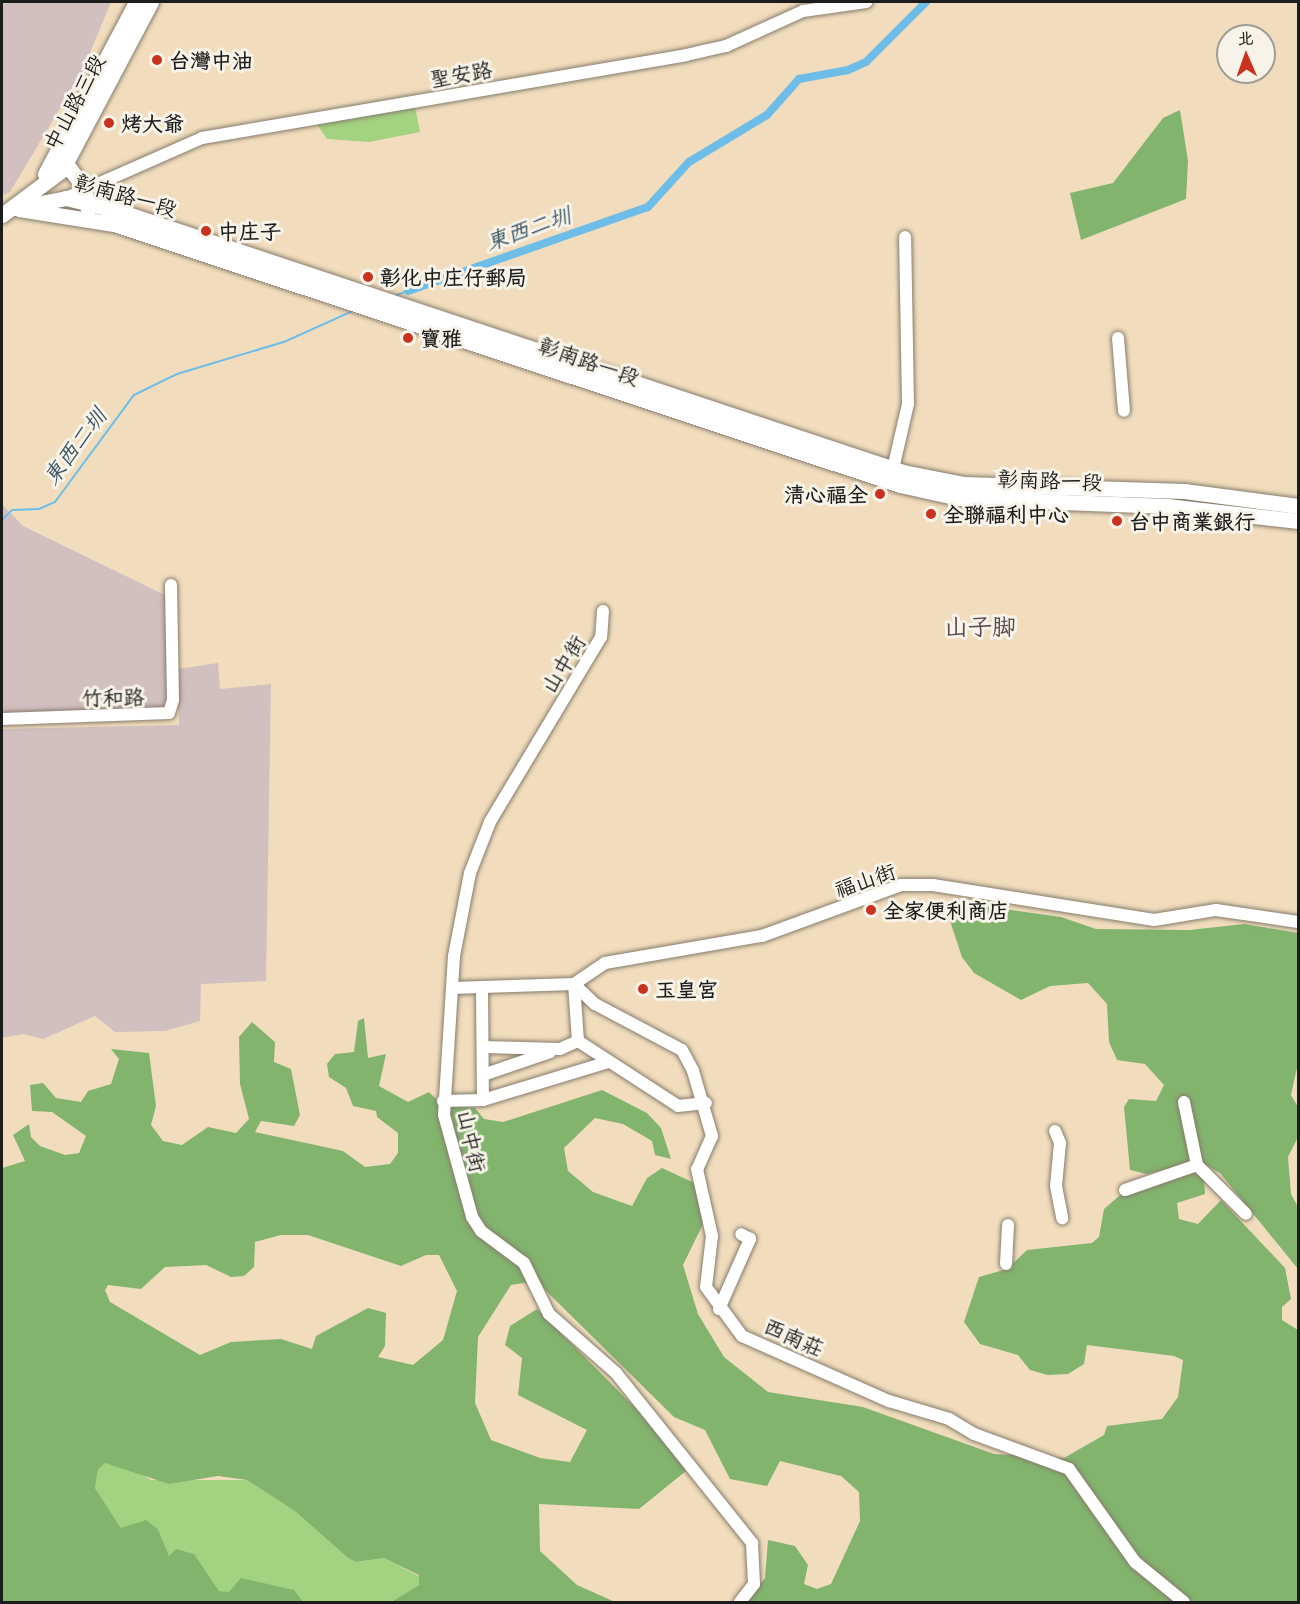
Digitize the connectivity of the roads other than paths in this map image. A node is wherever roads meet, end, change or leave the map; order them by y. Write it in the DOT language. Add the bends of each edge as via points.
graph roads {
  1 [pos="136,2"];
  2 [pos="151,2"];
  3 [pos="866,2"];
  4 [pos="60,163"];
  5 [pos="80,199"];
  6 [pos="16,208"];
  7 [pos="2,215"];
  8 [pos="904,237"];
  9 [pos="1118,338"];
  10 [pos="1124,411"];
  11 [pos="893,469"];
  12 [pos="1299,506"];
  13 [pos="1299,521"];
  14 [pos="171,585"];
  15 [pos="603,611"];
  16 [pos="2,719"];
  17 [pos="1299,922"];
  18 [pos="574,984"];
  19 [pos="452,988"];
  20 [pos="482,990"];
  21 [pos="578,1041"];
  22 [pos="483,1047"];
  23 [pos="560,1049"];
  24 [pos="608,1062"];
  25 [pos="483,1075"];
  26 [pos="483,1100"];
  27 [pos="443,1101"];
  28 [pos="1184,1102"];
  29 [pos="706,1103"];
  30 [pos="1055,1131"];
  31 [pos="1197,1165"];
  32 [pos="1125,1190"];
  33 [pos="1246,1214"];
  34 [pos="1062,1218"];
  35 [pos="1008,1225"];
  36 [pos="741,1234"];
  37 [pos="1006,1264"];
  38 [pos="719,1309"];
  39 [pos="740,1602"];
  40 [pos="1184,1602"];
  1 -- 4 [label="main road, 中山路三段"];
  2 -- 4 [label="main road, 中山路三段"];
  3 -- 5 [label="street, 聖安路" via="803,10 726,46 686,55 202,138"];
  4 -- 5 [label="main road"];
  4 -- 6 [label="main road, 中山路三段"];
  5 -- 6 [label="main road, 彰南路一段"];
  5 -- 6 [label="main road, 彰南路一段"];
  5 -- 11 [label="main road, 彰南路一段"];
  5 -- 13 [label="main road, 彰南路一段" via="900,485 959,498 1167,506"];
  6 -- 7 [label="main road, 中山路三段"];
  8 -- 11 [label="street" via="908,404"];
  9 -- 10 [label="street"];
  11 -- 12 [label="main road, 彰南路一段" via="963,484 1184,491"];
  14 -- 16 [label="street, 竹和路" via="173,700 169,713"];
  15 -- 19 [label="street, 山中街" via="602,637 490,822 470,873"];
  17 -- 18 [label="street, 福山街" via="1216,910 1154,920 933,885 901,885 762,936 605,963"];
  18 -- 20 [label="street"];
  18 -- 21 [label="street"];
  18 -- 29 [label="street, 西南莊" via="595,1004 682,1050"];
  19 -- 20 [label="street"];
  19 -- 27 [label="street, 山中街"];
  20 -- 22 [label="street"];
  21 -- 23 [label="street"];
  21 -- 24 [label="street"];
  22 -- 23 [label="street"];
  22 -- 25 [label="street"];
  23 -- 25 [label="street"];
  24 -- 26 [label="street"];
  24 -- 29 [label="street" via="678,1106"];
  25 -- 26 [label="street"];
  26 -- 27 [label="street"];
  27 -- 39 [label="street, 山中街" via="458,1174 481,1232 524,1263 549,1314 616,1373 752,1544 754,1584"];
  28 -- 31 [label="street"];
  29 -- 38 [label="street, 西南莊" via="711,1136 697,1169 712,1236 705,1278"];
  30 -- 34 [label="street" via="1060,1143 1056,1186"];
  31 -- 32 [label="street"];
  31 -- 33 [label="street"];
  35 -- 37 [label="street"];
  36 -- 38 [label="street" via="750,1239"];
  38 -- 40 [label="street, 西南莊" via="742,1336 889,1401 948,1419 974,1434 1069,1468 1135,1562"];
}
